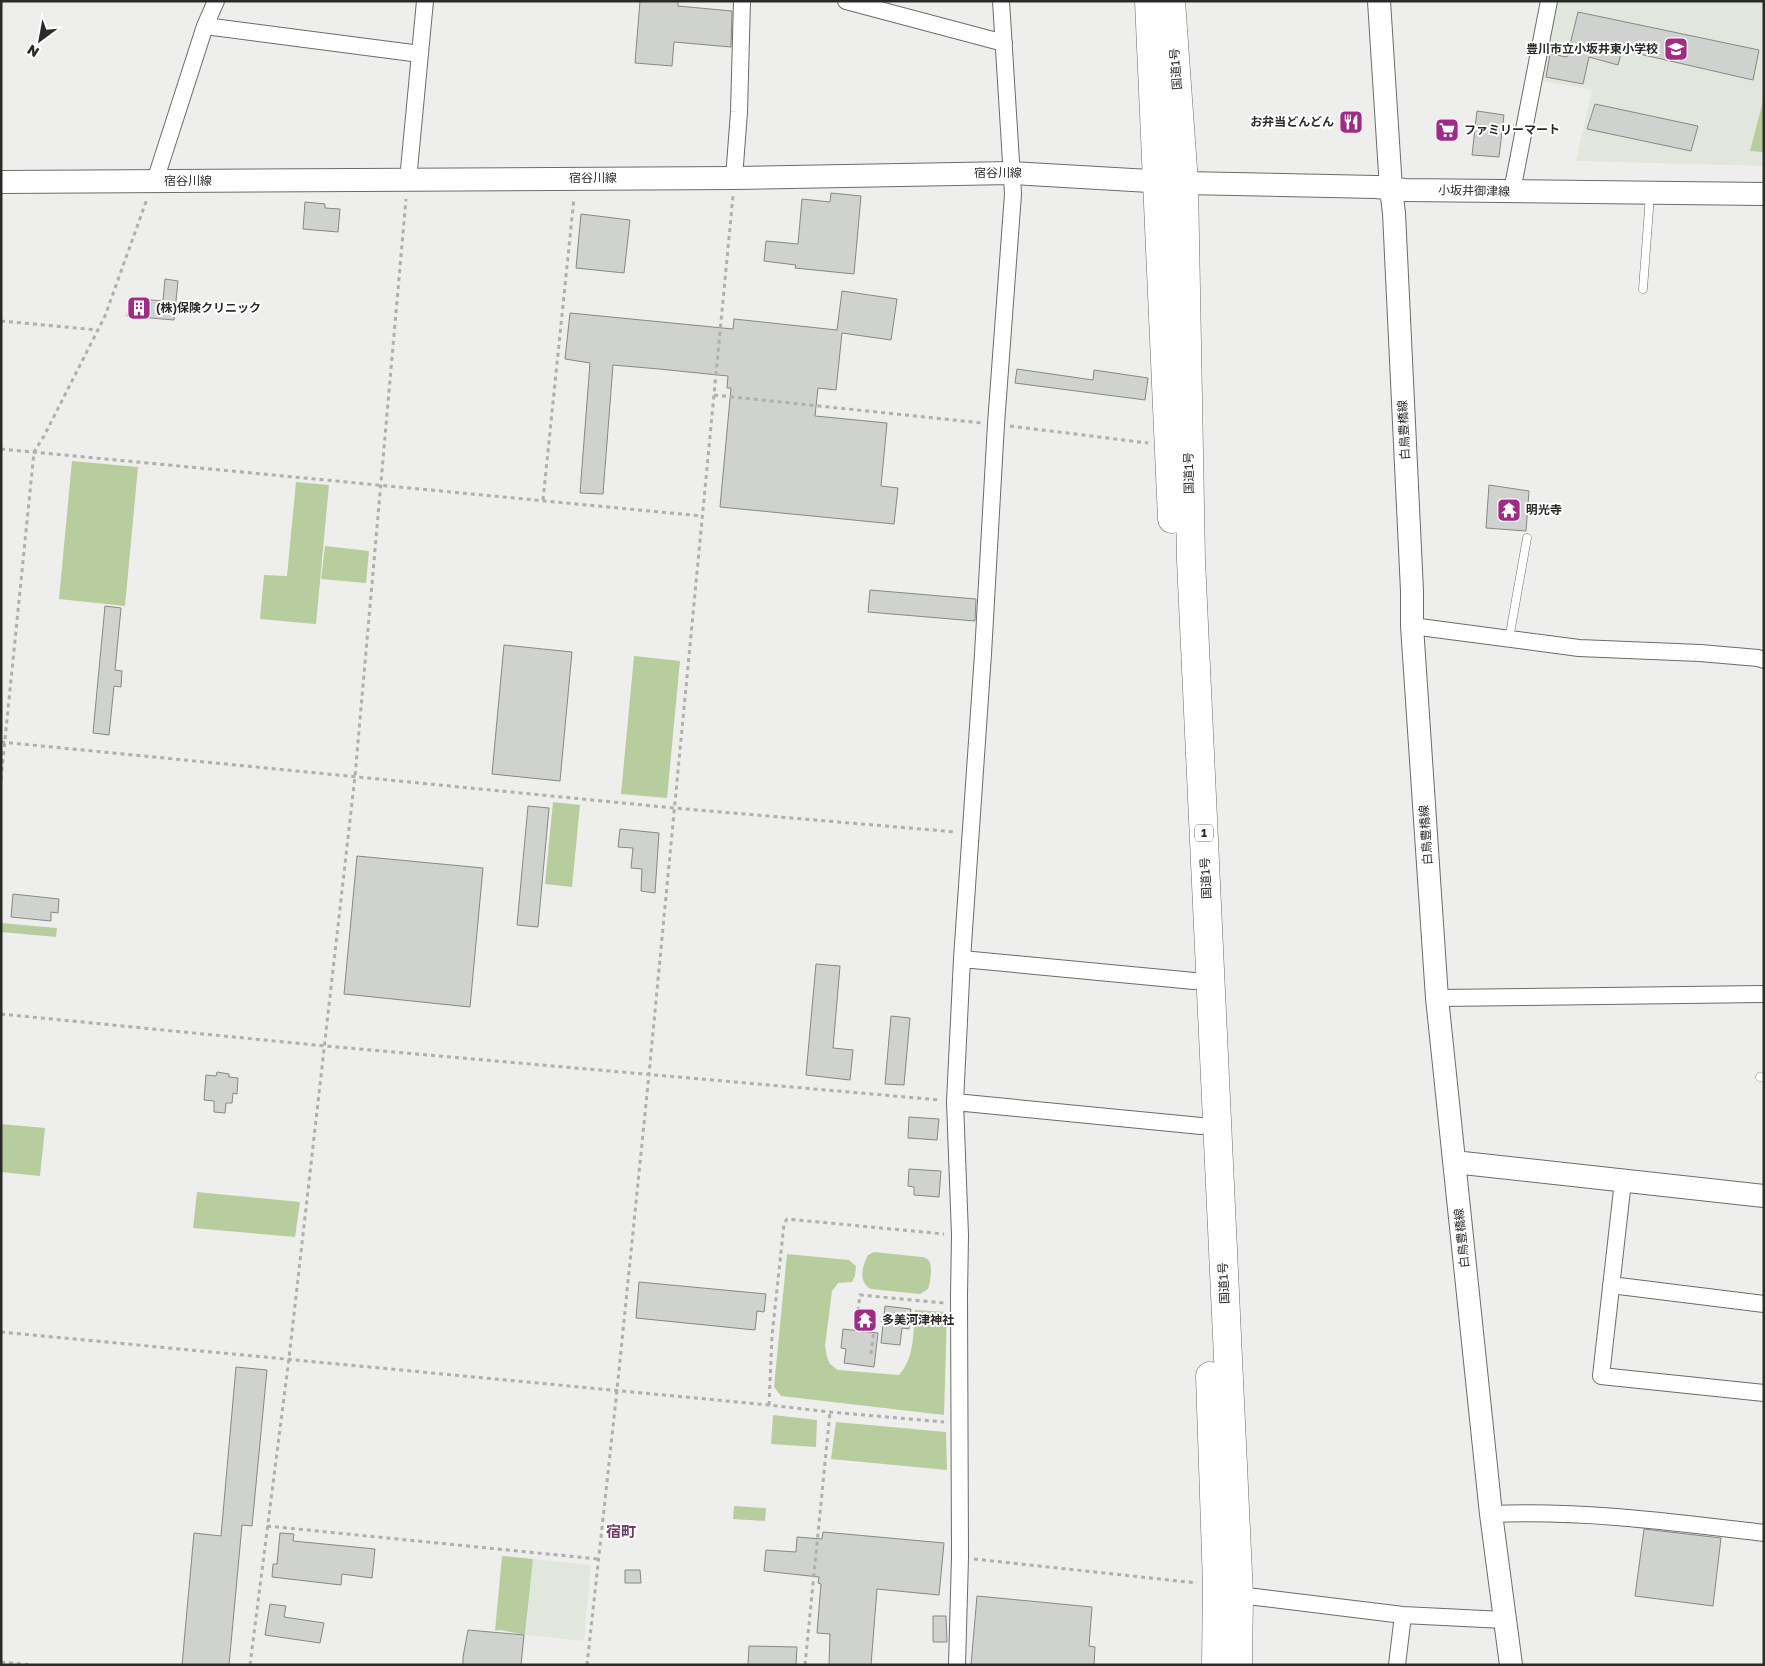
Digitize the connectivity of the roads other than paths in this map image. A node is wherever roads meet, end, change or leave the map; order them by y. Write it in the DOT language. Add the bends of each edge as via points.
graph roads {
  1 [pos="216,1"];
  2 [pos="425,1"];
  3 [pos="742,1"];
  4 [pos="846,1"];
  5 [pos="1001,1"];
  6 [pos="1149,1"];
  7 [pos="1172,1"];
  8 [pos="1380,1"];
  9 [pos="1549,1"];
  10 [pos="205,26"];
  11 [pos="1004,44"];
  12 [pos="420,54"];
  13 [pos="1012,173"];
  14 [pos="734,178"];
  15 [pos="408,180"];
  16 [pos="1156,180"];
  17 [pos="154,181"];
  18 [pos="1,182"];
  19 [pos="1184,183"];
  20 [pos="1390,189"];
  21 [pos="1512,191"];
  22 [pos="1650,193"];
  23 [pos="1764,194"];
  24 [pos="1643,289"];
  25 [pos="1527,538"];
  26 [pos="1412,626"];
  27 [pos="1509,639"];
  28 [pos="1764,660"];
  29 [pos="962,959"];
  30 [pos="1194,981"];
  31 [pos="1764,994"];
  32 [pos="1437,998"];
  33 [pos="956,1102"];
  34 [pos="1201,1126"];
  35 [pos="1454,1162"];
  36 [pos="1623,1181"];
  37 [pos="1764,1196"];
  38 [pos="1611,1286"];
  39 [pos="1764,1304"];
  40 [pos="1764,1393"];
  41 [pos="1491,1514"];
  42 [pos="1764,1533"];
  43 [pos="1228,1590"];
  44 [pos="1403,1615"];
  45 [pos="1504,1620"];
  46 [pos="957,1665"];
  47 [pos="1216,1665"];
  48 [pos="1238,1665"];
  49 [pos="1397,1665"];
  50 [pos="1511,1665"];
  1 -- 10 [label="street"];
  2 -- 12 [label="street"];
  3 -- 14 [label="street"];
  4 -- 11 [label="street"];
  5 -- 11 [label="street"];
  6 -- 16 [label="highway, 国道1号 / 1"];
  7 -- 19 [label="highway, 国道1号 / 1"];
  8 -- 20 [label="main road, 白鳥豊橋線"];
  9 -- 21 [label="street"];
  10 -- 12 [label="street"];
  10 -- 17 [label="street"];
  11 -- 13 [label="street"];
  12 -- 15 [label="street"];
  13 -- 14 [label="main road, 宿谷川線"];
  13 -- 16 [label="main road, 宿谷川線"];
  13 -- 29 [label="street"];
  14 -- 15 [label="main road, 宿谷川線"];
  15 -- 17 [label="main road, 宿谷川線"];
  16 -- 19 [label="main road, 宿谷川線"];
  16 -- 30 [label="highway, 国道1号 / 1"];
  17 -- 18 [label="main road, 宿谷川線"];
  19 -- 20 [label="main road, 小坂井御津線"];
  19 -- 43 [label="highway, 国道1号 / 1" via="1191,570"];
  20 -- 21 [label="main road, 小坂井御津線"];
  20 -- 26 [label="main road, 白鳥豊橋線" via="1394,213"];
  21 -- 22 [label="main road, 小坂井御津線"];
  22 -- 23 [label="main road, 小坂井御津線"];
  22 -- 24 [label="lane"];
  25 -- 27 [label="lane"];
  26 -- 27 [label="street"];
  26 -- 32 [label="main road, 白鳥豊橋線"];
  27 -- 28 [label="street" via="1579,648 1700,653"];
  29 -- 30 [label="street"];
  29 -- 33 [label="street"];
  30 -- 34 [label="highway, 国道1号 / 1"];
  31 -- 32 [label="street"];
  32 -- 35 [label="main road, 白鳥豊橋線"];
  33 -- 34 [label="street"];
  33 -- 46 [label="street" via="960,1235"];
  34 -- 43 [label="highway, 国道1号 / 1"];
  35 -- 36 [label="main road"];
  35 -- 41 [label="main road, 白鳥豊橋線"];
  36 -- 37 [label="main road"];
  36 -- 38 [label="street"];
  38 -- 39 [label="street"];
  38 -- 40 [label="street" via="1601,1376"];
  41 -- 42 [label="street" via="1586,1514"];
  41 -- 45 [label="main road, 白鳥豊橋線"];
  43 -- 44 [label="street"];
  43 -- 47 [label="highway, 国道1号 / 1"];
  43 -- 48 [label="highway, 国道1号 / 1"];
  44 -- 45 [label="street"];
  44 -- 49 [label="street"];
  45 -- 50 [label="main road, 白鳥豊橋線"];
}
